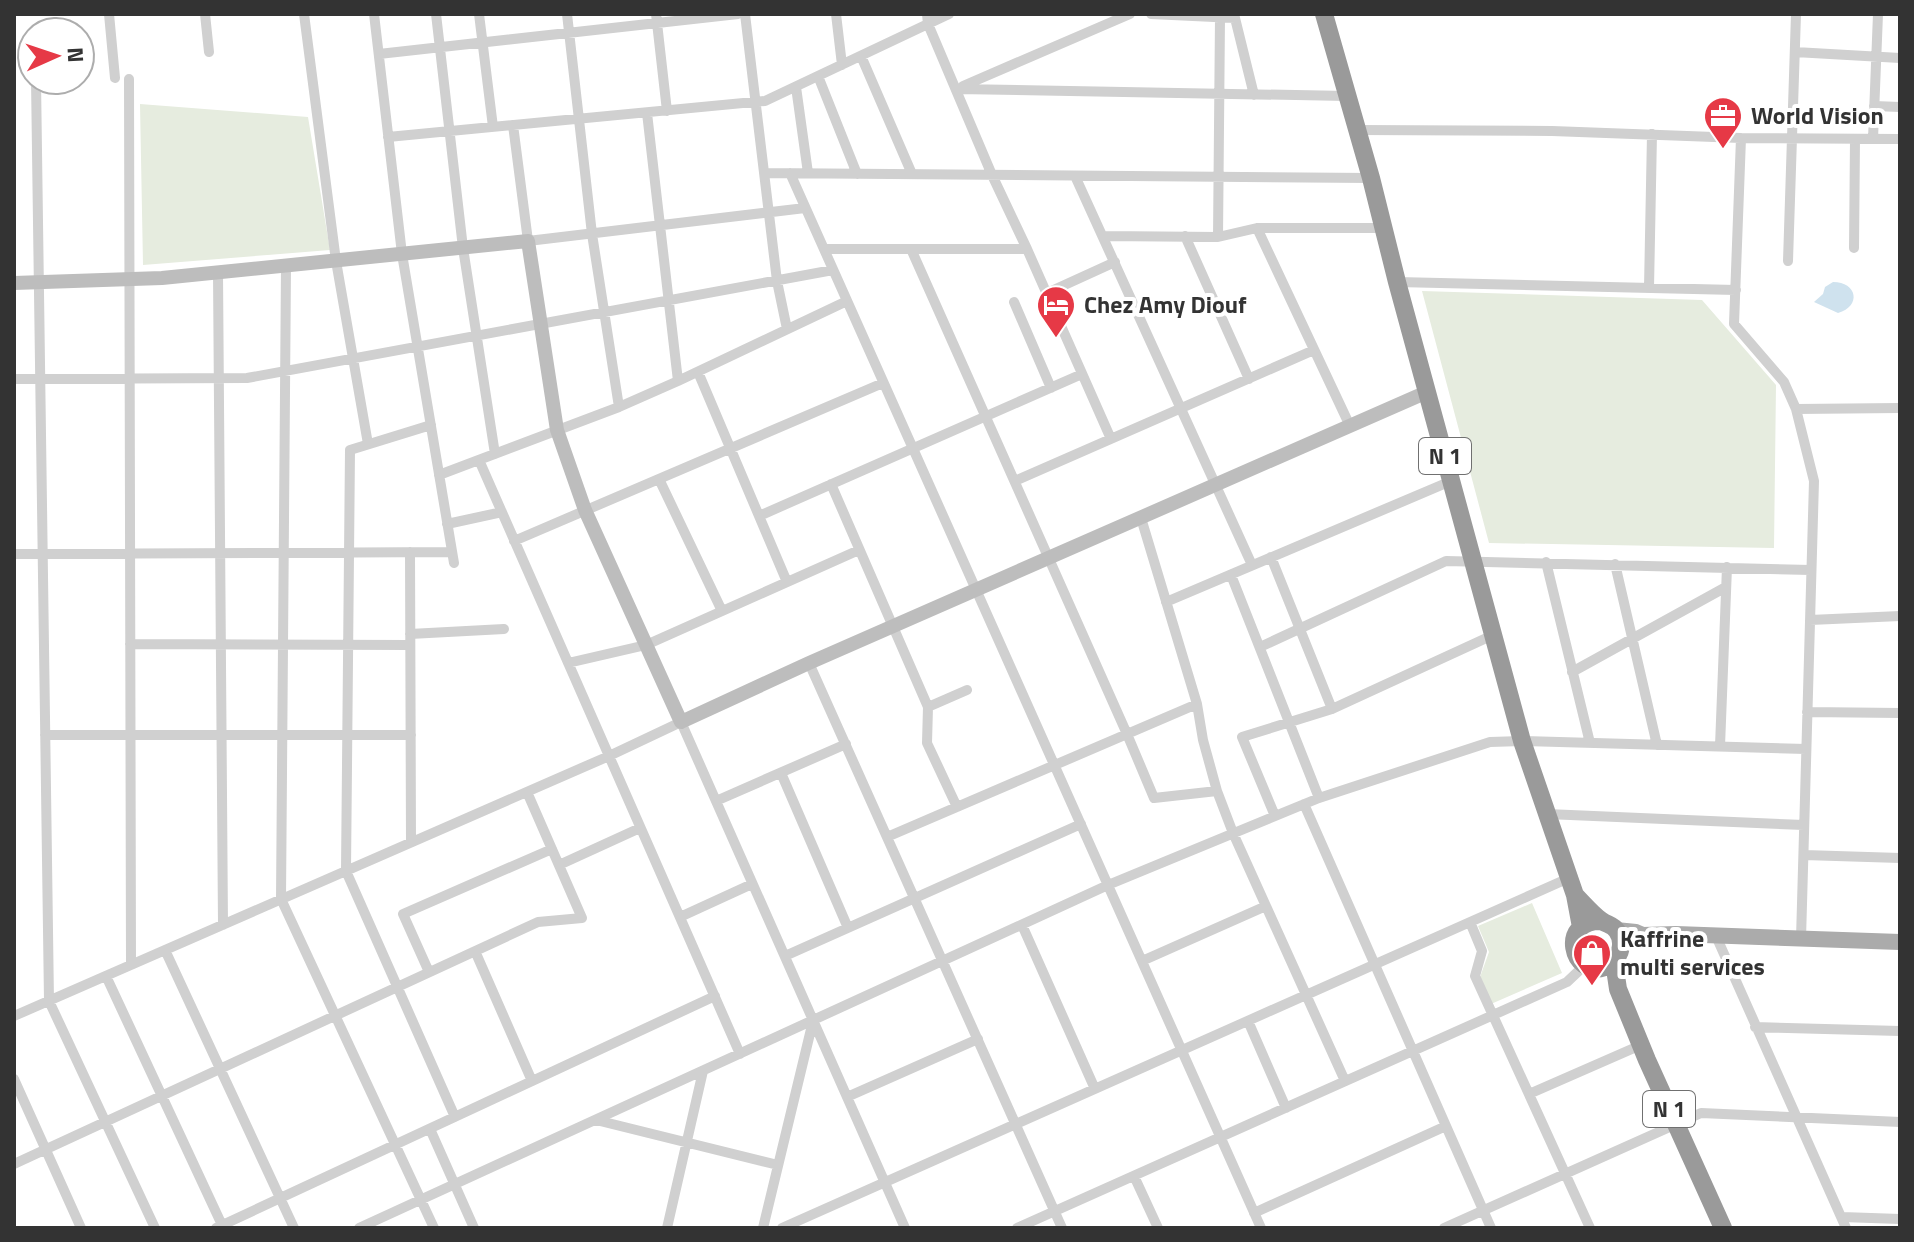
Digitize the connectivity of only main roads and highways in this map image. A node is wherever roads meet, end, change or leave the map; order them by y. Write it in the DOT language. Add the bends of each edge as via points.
graph roads {
  1 [pos="1324,14"];
  2 [pos="14,283"];
  3 [pos="1427,392"];
  4 [pos="1572,887"];
  5 [pos="1609,925"];
  6 [pos="1581,927"];
  7 [pos="1643,935"];
  8 [pos="1900,942"];
  9 [pos="1605,961"];
  10 [pos="1718,1225"];
  1 -- 3 [label="highway, N 1"];
  2 -- 3 [label="main road" via="162,278 528,241 557,430 585,510 681,722"];
  3 -- 4 [label="highway, N 1" via="1522,741"];
  4 -- 5 [label="highway, N 1"];
  4 -- 6 [label="highway, N 1"];
  5 -- 6 [label="highway"];
  5 -- 7 [label="main road"];
  5 -- 9 [label="highway" via="1619,936"];
  6 -- 9 [label="highway" via="1575,954"];
  7 -- 8 [label="main road"];
  7 -- 9 [label="main road"];
  9 -- 10 [label="highway, N 1"];
}
